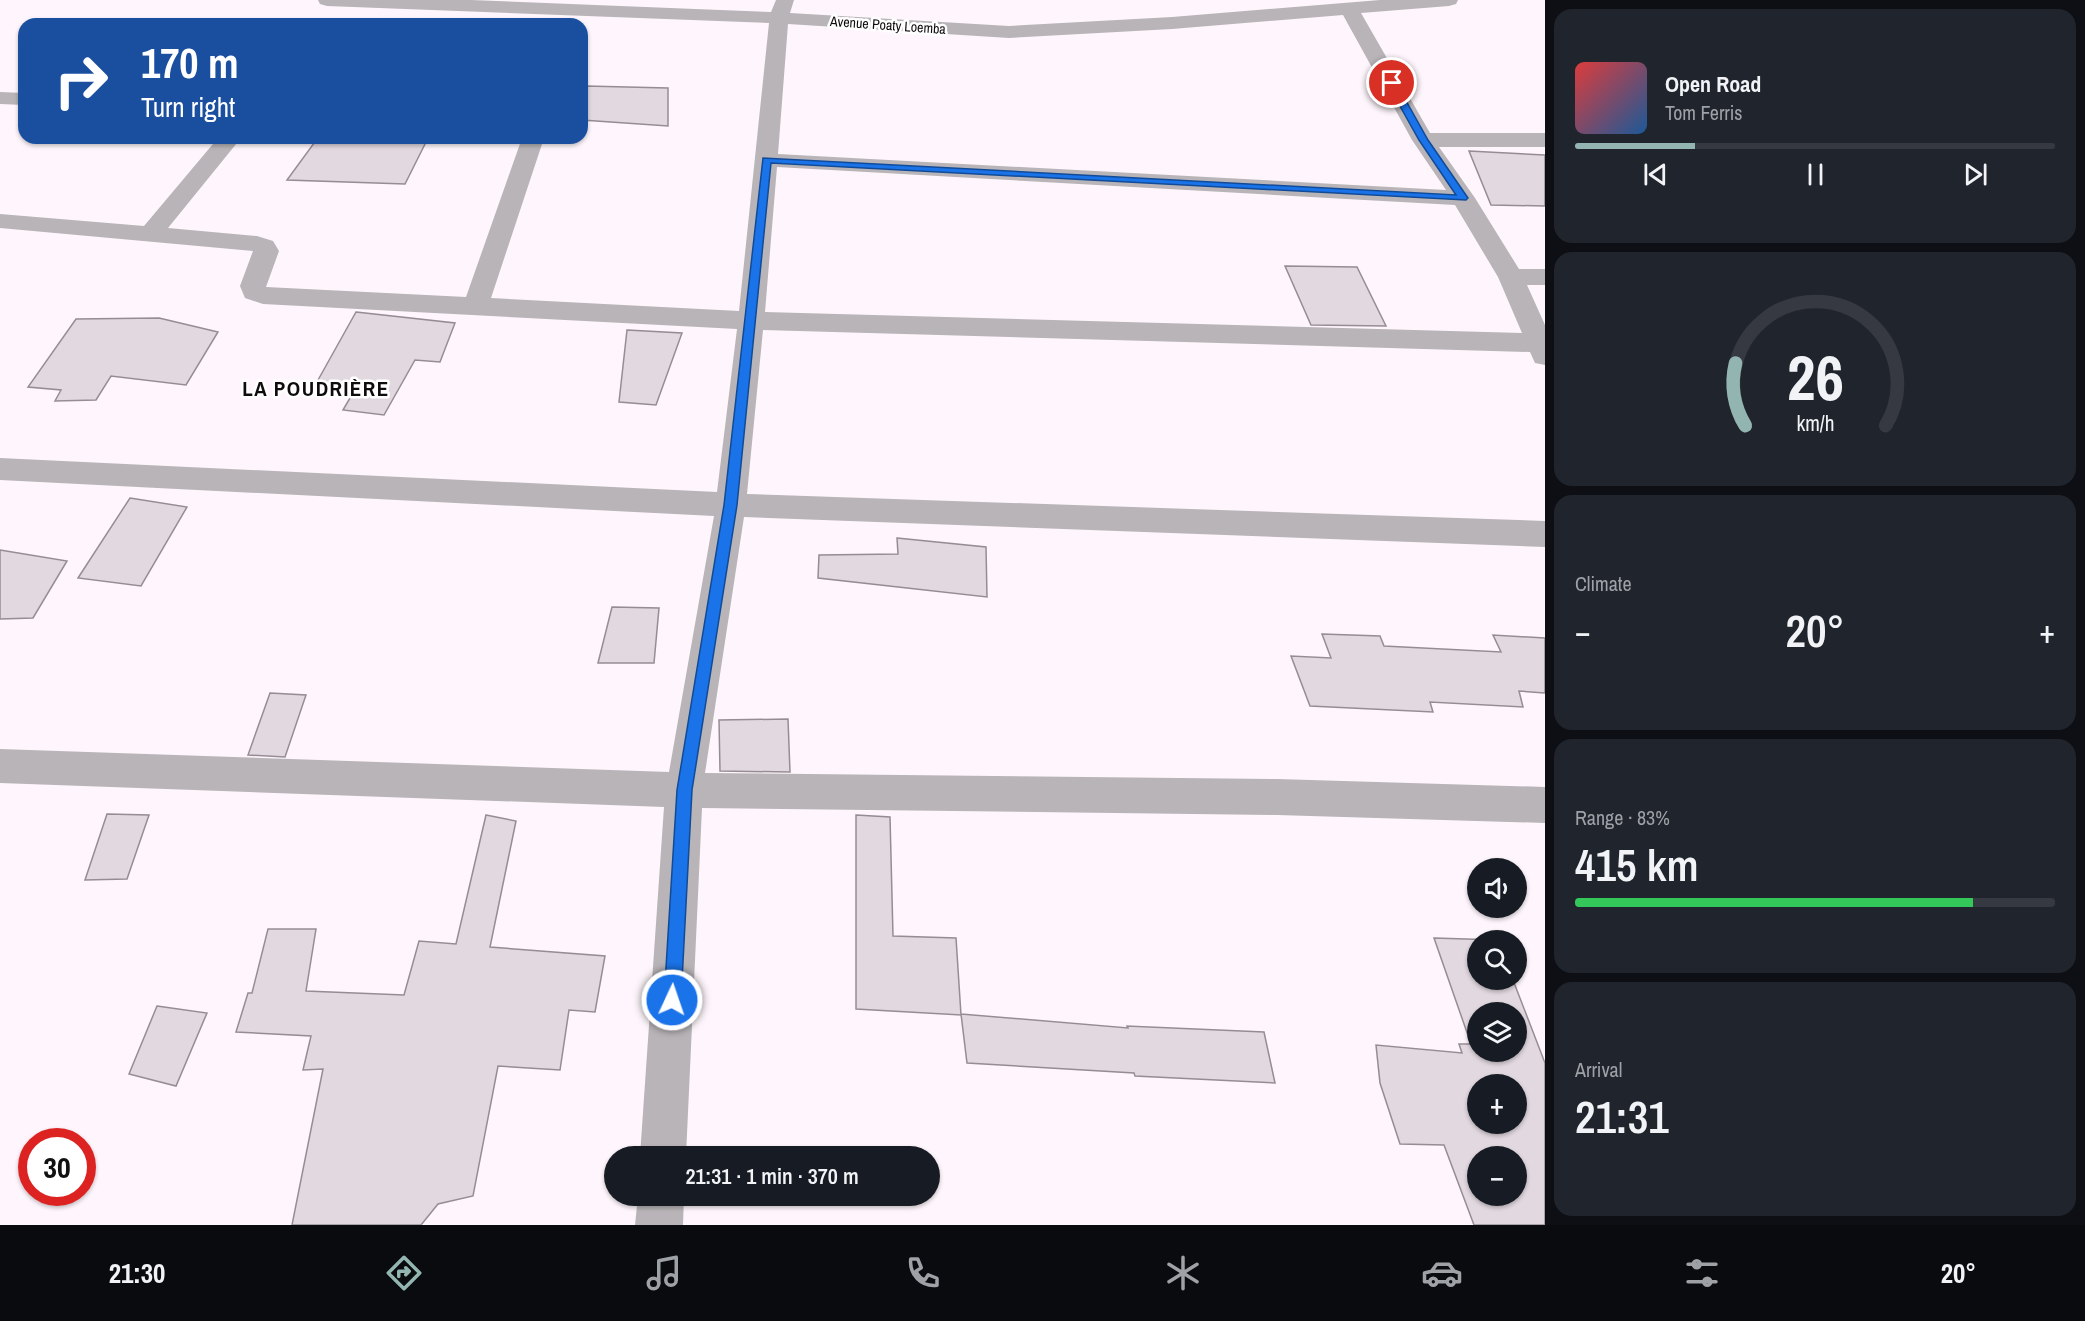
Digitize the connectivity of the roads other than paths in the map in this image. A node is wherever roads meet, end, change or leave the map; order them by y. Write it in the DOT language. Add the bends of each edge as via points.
graph roads {
  1 [pos="1449,0"];
  2 [pos="570,5"];
  3 [pos="331,6"];
  4 [pos="1149,6"];
  5 [pos="1349,8"];
  6 [pos="782,9"];
  7 [pos="1172,23"];
  8 [pos="0,98"];
  9 [pos="18,99"];
  10 [pos="1424,140"];
  11 [pos="1545,140"];
  12 [pos="225,144"];
  13 [pos="531,144"];
  14 [pos="766,160"];
  15 [pos="1463,198"];
  16 [pos="0,221"];
  17 [pos="151,234"];
  18 [pos="1511,277"];
  19 [pos="1545,277"];
  20 [pos="475,307"];
  21 [pos="751,321"];
  22 [pos="1541,350"];
  23 [pos="0,469"];
  24 [pos="731,505"];
  25 [pos="1545,534"];
  26 [pos="0,766"];
  27 [pos="684,790"];
  28 [pos="1545,805"];
  29 [pos="664,1146"];
  30 [pos="660,1206"];
  31 [pos="659,1225"];
  1 -- 5 [label="street, Avenue Poaty Loemba"];
  2 -- 3 [label="street, Avenue Poaty Loemba"];
  2 -- 6 [label="street, Avenue Poaty Loemba"];
  4 -- 7 [label="street"];
  5 -- 7 [label="street, Avenue Poaty Loemba"];
  5 -- 10 [label="street"];
  6 -- 7 [label="street, Avenue Poaty Loemba" via="1009,32"];
  6 -- 14 [label="street"];
  8 -- 9 [label="street"];
  10 -- 11 [label="street"];
  10 -- 15 [label="street"];
  12 -- 17 [label="street"];
  13 -- 20 [label="street"];
  14 -- 15 [label="street"];
  14 -- 21 [label="street"];
  15 -- 18 [label="street"];
  16 -- 17 [label="street"];
  17 -- 20 [label="street" via="264,247 267,251 253,285 254,292 263,295"];
  18 -- 19 [label="street"];
  18 -- 22 [label="street"];
  20 -- 21 [label="street"];
  21 -- 22 [label="street"];
  21 -- 24 [label="street"];
  23 -- 24 [label="street"];
  24 -- 25 [label="street"];
  24 -- 27 [label="street"];
  26 -- 27 [label="street"];
  27 -- 28 [label="street" via="1277,797"];
  27 -- 29 [label="street"];
  30 -- 31 [label="street"];
}
